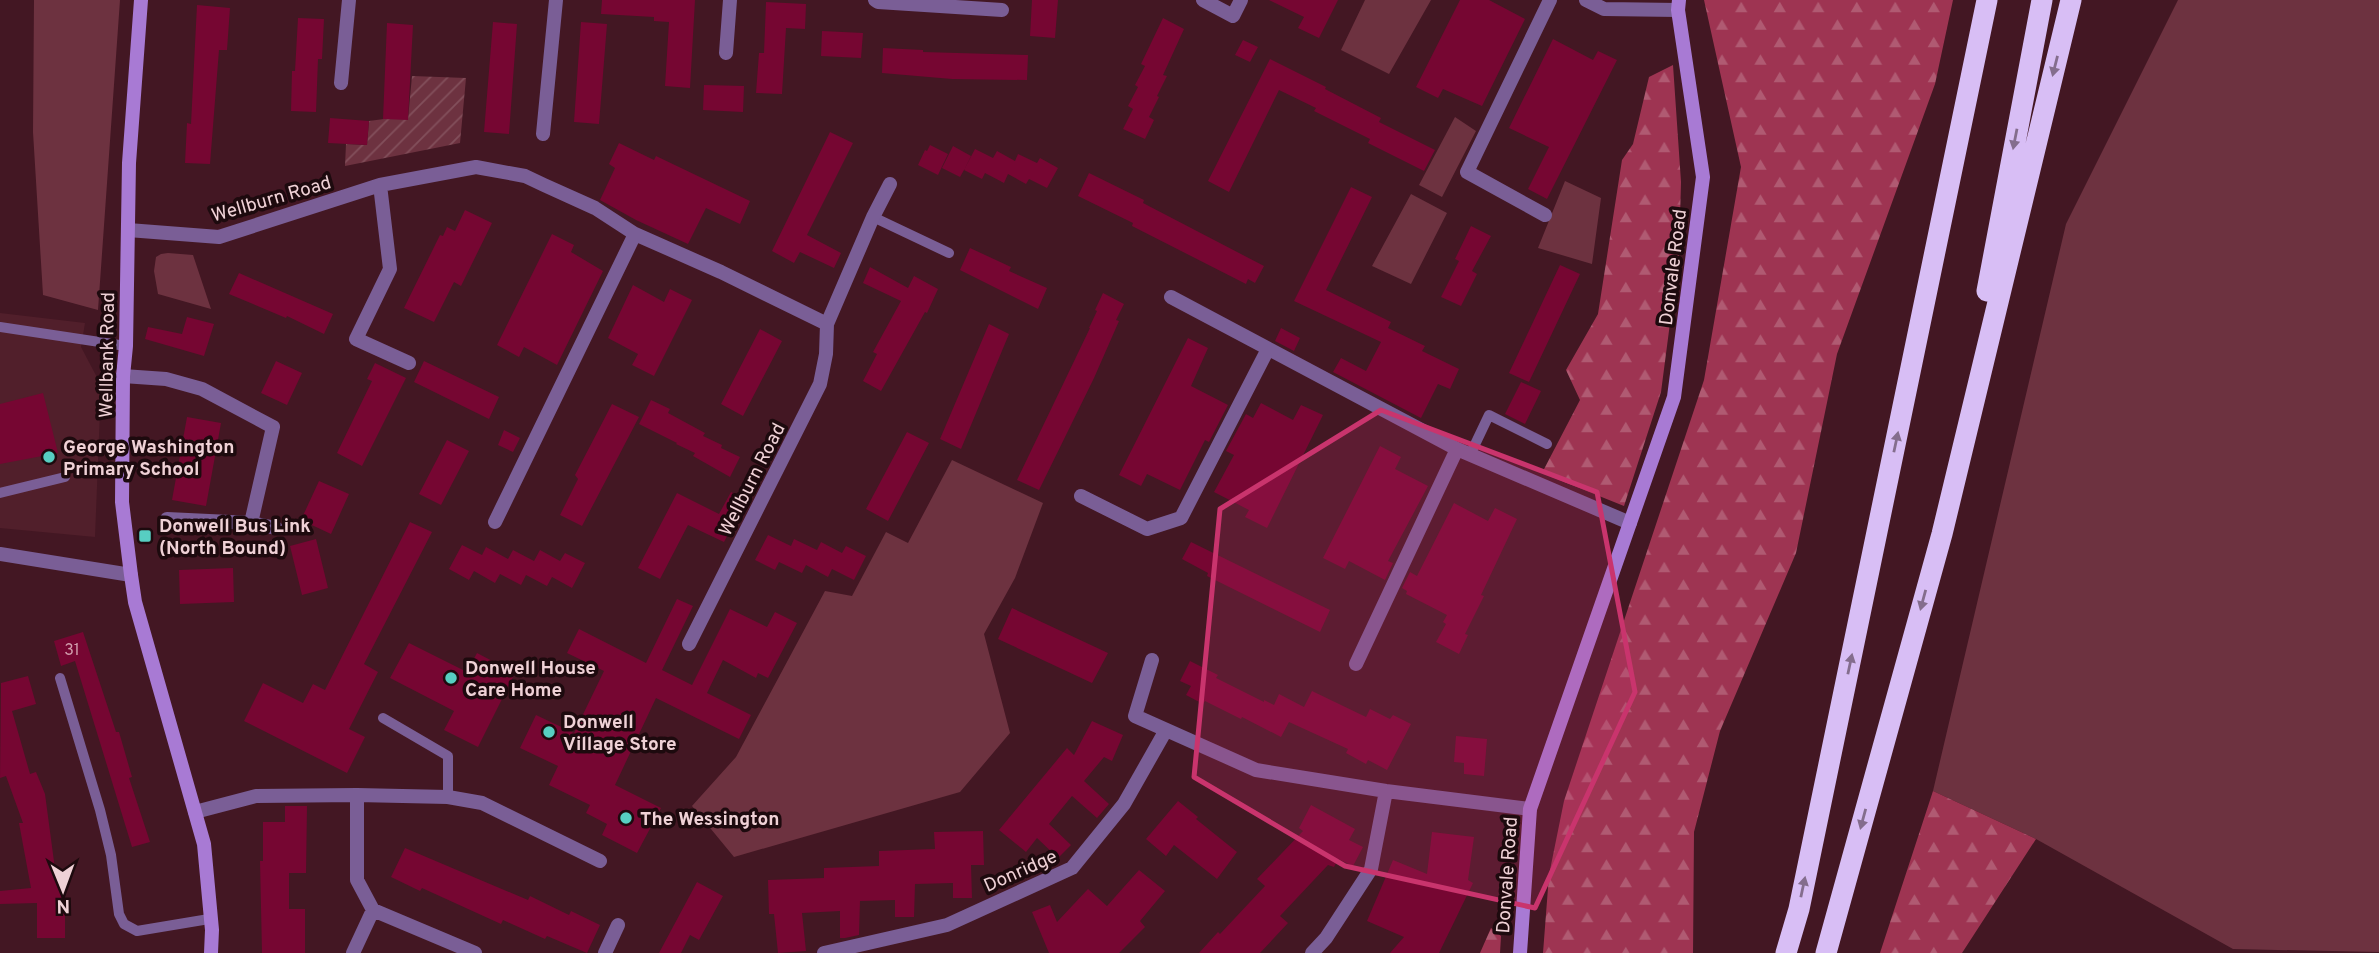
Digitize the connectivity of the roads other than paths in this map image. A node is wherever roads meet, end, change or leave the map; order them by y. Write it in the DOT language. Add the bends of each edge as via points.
graph roads {
  1 [pos="141,0"];
  2 [pos="349,0"];
  3 [pos="556,0"];
  4 [pos="730,0"];
  5 [pos="875,0"];
  6 [pos="1203,0"];
  7 [pos="1241,0"];
  8 [pos="1550,0"];
  9 [pos="1586,0"];
  10 [pos="1987,0"];
  11 [pos="2002,0"];
  12 [pos="2042,0"];
  13 [pos="2071,0"];
  14 [pos="1679,5"];
  15 [pos="1002,10"];
  16 [pos="726,53"];
  17 [pos="341,83"];
  18 [pos="543,134"];
  19 [pos="890,184"];
  20 [pos="380,185"];
  21 [pos="1545,215"];
  22 [pos="873,217"];
  23 [pos="128,230"];
  24 [pos="1941,230"];
  25 [pos="635,234"];
  26 [pos="949,253"];
  27 [pos="1171,297"];
  28 [pos="827,324"];
  29 [pos="0,327"];
  30 [pos="126,346"];
  31 [pos="1268,349"];
  32 [pos="409,363"];
  33 [pos="123,376"];
  34 [pos="1547,444"];
  35 [pos="1464,452"];
  36 [pos="65,477"];
  37 [pos="0,493"];
  38 [pos="1081,496"];
  39 [pos="167,519"];
  40 [pos="495,522"];
  41 [pos="251,523"];
  42 [pos="1630,523"];
  43 [pos="276,528"];
  44 [pos="1942,534"];
  45 [pos="0,554"];
  46 [pos="131,575"];
  47 [pos="689,644"];
  48 [pos="1152,660"];
  49 [pos="1356,664"];
  50 [pos="60,678"];
  51 [pos="383,718"];
  52 [pos="1166,730"];
  53 [pos="1386,791"];
  54 [pos="357,795"];
  55 [pos="448,797"];
  56 [pos="1531,809"];
  57 [pos="195,812"];
  58 [pos="600,861"];
  59 [pos="373,910"];
  60 [pos="209,919"];
  61 [pos="618,925"];
  62 [pos="211,953"];
  63 [pos="353,953"];
  64 [pos="475,953"];
  65 [pos="605,953"];
  66 [pos="824,953"];
  67 [pos="1312,953"];
  68 [pos="1520,953"];
  69 [pos="1786,953"];
  70 [pos="1826,953"];
  1 -- 23 [label="street, Wellbank Road"];
  2 -- 17 [label="street"];
  3 -- 18 [label="street"];
  4 -- 16 [label="street"];
  5 -- 15 [label="street"];
  6 -- 7 [label="street" via="1233,16"];
  8 -- 21 [label="street" via="1467,172"];
  9 -- 14 [label="street, Donvale Road" via="1604,9"];
  10 -- 24 [label="highway"];
  11 -- 24 [label="highway"];
  12 -- 44 [label="highway, one-way"];
  13 -- 44 [label="highway, one-way"];
  14 -- 42 [label="street, Donvale Road" via="1703,177 1674,397"];
  19 -- 22 [label="street, Wellburn Road"];
  20 -- 23 [label="street, Wellburn Road" via="219,237"];
  20 -- 25 [label="street, Wellburn Road" via="476,167 525,177 595,208"];
  20 -- 32 [label="street" via="390,269 356,339"];
  22 -- 26 [label="lane"];
  22 -- 28 [label="street, Wellburn Road"];
  23 -- 30 [label="street, Wellbank Road"];
  69 -- 24 [label="highway, one-way"];
  25 -- 28 [label="street, Wellburn Road"];
  25 -- 40 [label="street"];
  27 -- 31 [label="street"];
  28 -- 47 [label="street, Wellburn Road" via="820,384"];
  29 -- 30 [label="lane"];
  30 -- 33 [label="street, Wellbank Road"];
  31 -- 35 [label="street"];
  31 -- 38 [label="street" via="1181,518 1147,529"];
  33 -- 41 [label="street" via="166,379 202,389 273,427"];
  33 -- 46 [label="street, Wellbank Road" via="122,502"];
  34 -- 35 [label="lane" via="1489,415"];
  35 -- 42 [label="street"];
  35 -- 49 [label="street"];
  36 -- 37 [label="lane"];
  39 -- 41 [label="street"];
  41 -- 43 [label="street"];
  42 -- 56 [label="street, Donvale Road"];
  44 -- 70 [label="highway, one-way"];
  45 -- 46 [label="street"];
  46 -- 57 [label="street, Wellbank Road"];
  48 -- 52 [label="street" via="1135,716"];
  50 -- 60 [label="lane" via="103,821 124,924 136,930"];
  51 -- 55 [label="lane" via="447,756"];
  52 -- 53 [label="street" via="1256,770"];
  52 -- 66 [label="street, Donridge" via="1125,804 1072,869 947,925"];
  53 -- 56 [label="street"];
  53 -- 67 [label="street" via="1371,869"];
  54 -- 55 [label="street"];
  54 -- 57 [label="street" via="256,796"];
  54 -- 59 [label="street" via="357,880"];
  55 -- 58 [label="street" via="482,803"];
  56 -- 68 [label="street, Donvale Road"];
  57 -- 60 [label="street, Wellbank Road" via="204,844"];
  59 -- 63 [label="street"];
  59 -- 64 [label="street"];
  60 -- 62 [label="street, Wellbank Road"];
  61 -- 65 [label="street"];
}
